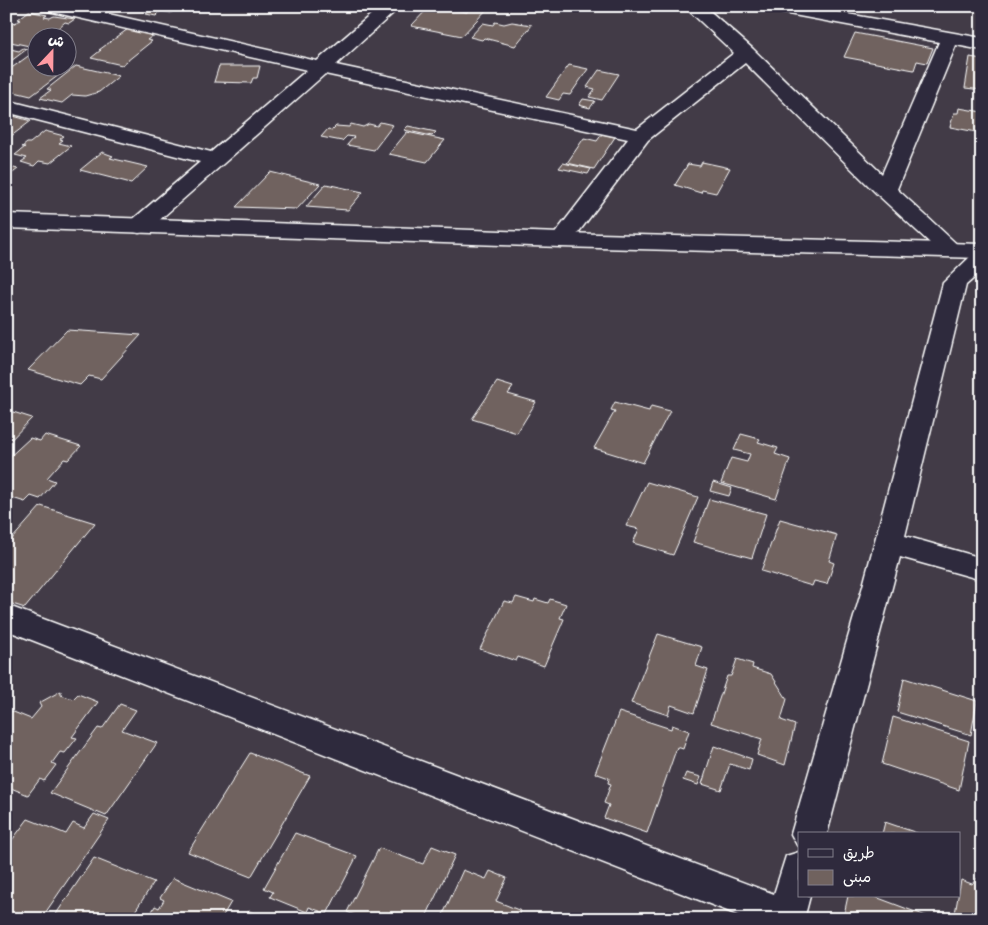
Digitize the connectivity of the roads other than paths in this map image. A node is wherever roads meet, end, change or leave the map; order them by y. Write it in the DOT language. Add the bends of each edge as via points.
graph roads {
  1 [pos="48,6"];
  2 [pos="392,6"];
  3 [pos="693,6"];
  4 [pos="772,6"];
  5 [pos="950,38"];
  6 [pos="982,44"];
  7 [pos="746,53"];
  8 [pos="323,68"];
  9 [pos="6,106"];
  10 [pos="641,136"];
  11 [pos="216,160"];
  12 [pos="886,190"];
  13 [pos="6,221"];
  14 [pos="139,226"];
  15 [pos="561,240"];
  16 [pos="940,249"];
  17 [pos="982,251"];
  18 [pos="982,258"];
  19 [pos="955,283"];
  20 [pos="889,543"];
  21 [pos="982,569"];
  22 [pos="6,617"];
  23 [pos="810,832"];
  24 [pos="798,872"];
  25 [pos="786,917"];
  1 -- 8 [label="street"];
  2 -- 8 [label="street"];
  3 -- 7 [label="street"];
  4 -- 5 [label="street"];
  5 -- 6 [label="street"];
  5 -- 12 [label="street"];
  7 -- 10 [label="street"];
  7 -- 12 [label="street"];
  8 -- 10 [label="street"];
  8 -- 11 [label="street"];
  9 -- 11 [label="street"];
  10 -- 15 [label="street"];
  11 -- 14 [label="street"];
  12 -- 16 [label="street"];
  13 -- 14 [label="street"];
  14 -- 15 [label="street"];
  15 -- 16 [label="street"];
  16 -- 17 [label="street"];
  16 -- 19 [label="street"];
  18 -- 19 [label="street"];
  19 -- 20 [label="street"];
  20 -- 21 [label="street"];
  20 -- 23 [label="street"];
  22 -- 25 [label="street"];
  24 -- 25 [label="street"];
}
